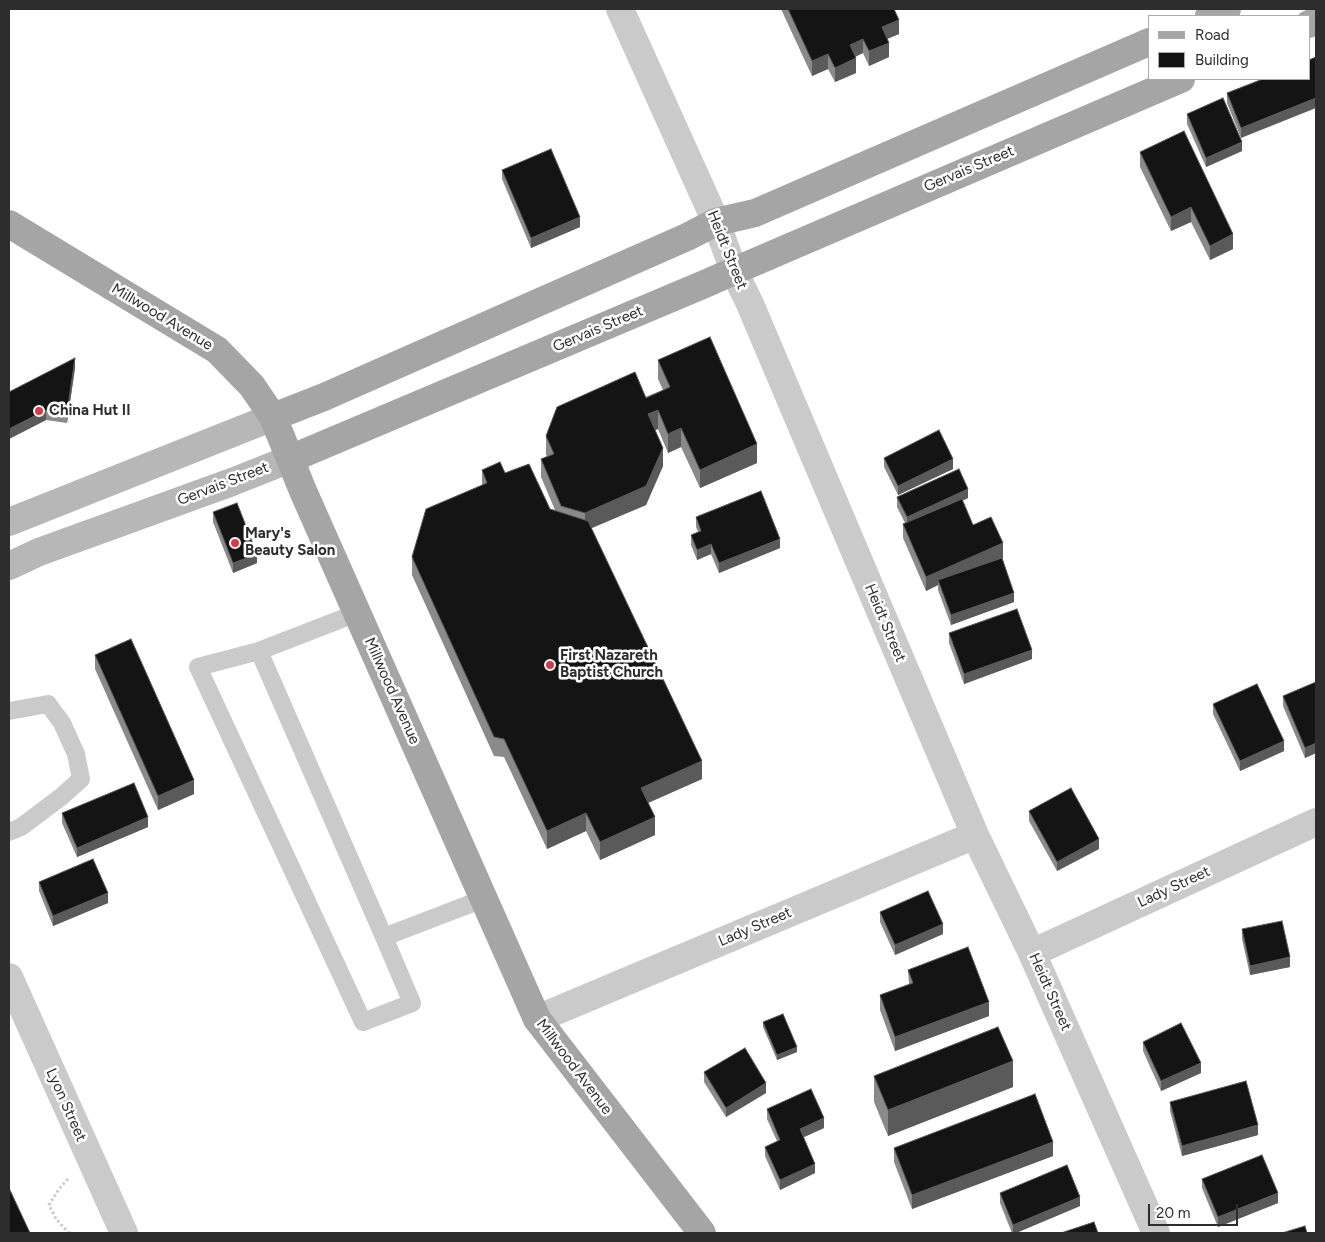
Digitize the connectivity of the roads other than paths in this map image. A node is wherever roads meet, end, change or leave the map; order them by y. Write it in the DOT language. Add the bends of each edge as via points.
graph roads {
  1 [pos="620,9"];
  2 [pos="1227,9"];
  3 [pos="1212,15"];
  4 [pos="1148,42"];
  5 [pos="1179,80"];
  6 [pos="716,222"];
  7 [pos="9,224"];
  8 [pos="734,270"];
  9 [pos="273,417"];
  10 [pos="290,459"];
  11 [pos="9,522"];
  12 [pos="9,566"];
  13 [pos="357,613"];
  14 [pos="259,651"];
  15 [pos="9,711"];
  16 [pos="1316,822"];
  17 [pos="9,832"];
  18 [pos="975,836"];
  19 [pos="483,899"];
  20 [pos="384,937"];
  21 [pos="1032,953"];
  22 [pos="9,977"];
  23 [pos="536,1019"];
  24 [pos="124,1233"];
  25 [pos="702,1233"];
  26 [pos="1156,1233"];
  1 -- 6 [label="street, Heidt Street"];
  2 -- 3 [label="main road"];
  4 -- 6 [label="main road" via="755,213"];
  5 -- 8 [label="main road, Gervais Street"];
  6 -- 8 [label="street, Heidt Street"];
  6 -- 9 [label="main road"];
  7 -- 9 [label="main road, Millwood Avenue" via="217,350 252,386"];
  8 -- 10 [label="main road, Gervais Street"];
  8 -- 18 [label="street, Heidt Street"];
  9 -- 10 [label="main road, Millwood Avenue"];
  9 -- 11 [label="main road"];
  10 -- 12 [label="main road, Gervais Street"];
  10 -- 13 [label="main road, Millwood Avenue"];
  13 -- 14 [label="lane"];
  13 -- 19 [label="main road, Millwood Avenue"];
  14 -- 20 [label="lane"];
  14 -- 20 [label="lane" via="198,667 363,1022 412,1002"];
  15 -- 17 [label="lane" via="48,704 62,723 76,754 81,779 21,827"];
  16 -- 21 [label="street, Lady Street"];
  18 -- 21 [label="street, Heidt Street"];
  18 -- 23 [label="street, Lady Street"];
  19 -- 20 [label="lane"];
  19 -- 23 [label="main road, Millwood Avenue"];
  21 -- 26 [label="street, Heidt Street"];
  22 -- 24 [label="street, Lyon Street"];
  23 -- 25 [label="main road, Millwood Avenue"];
}
